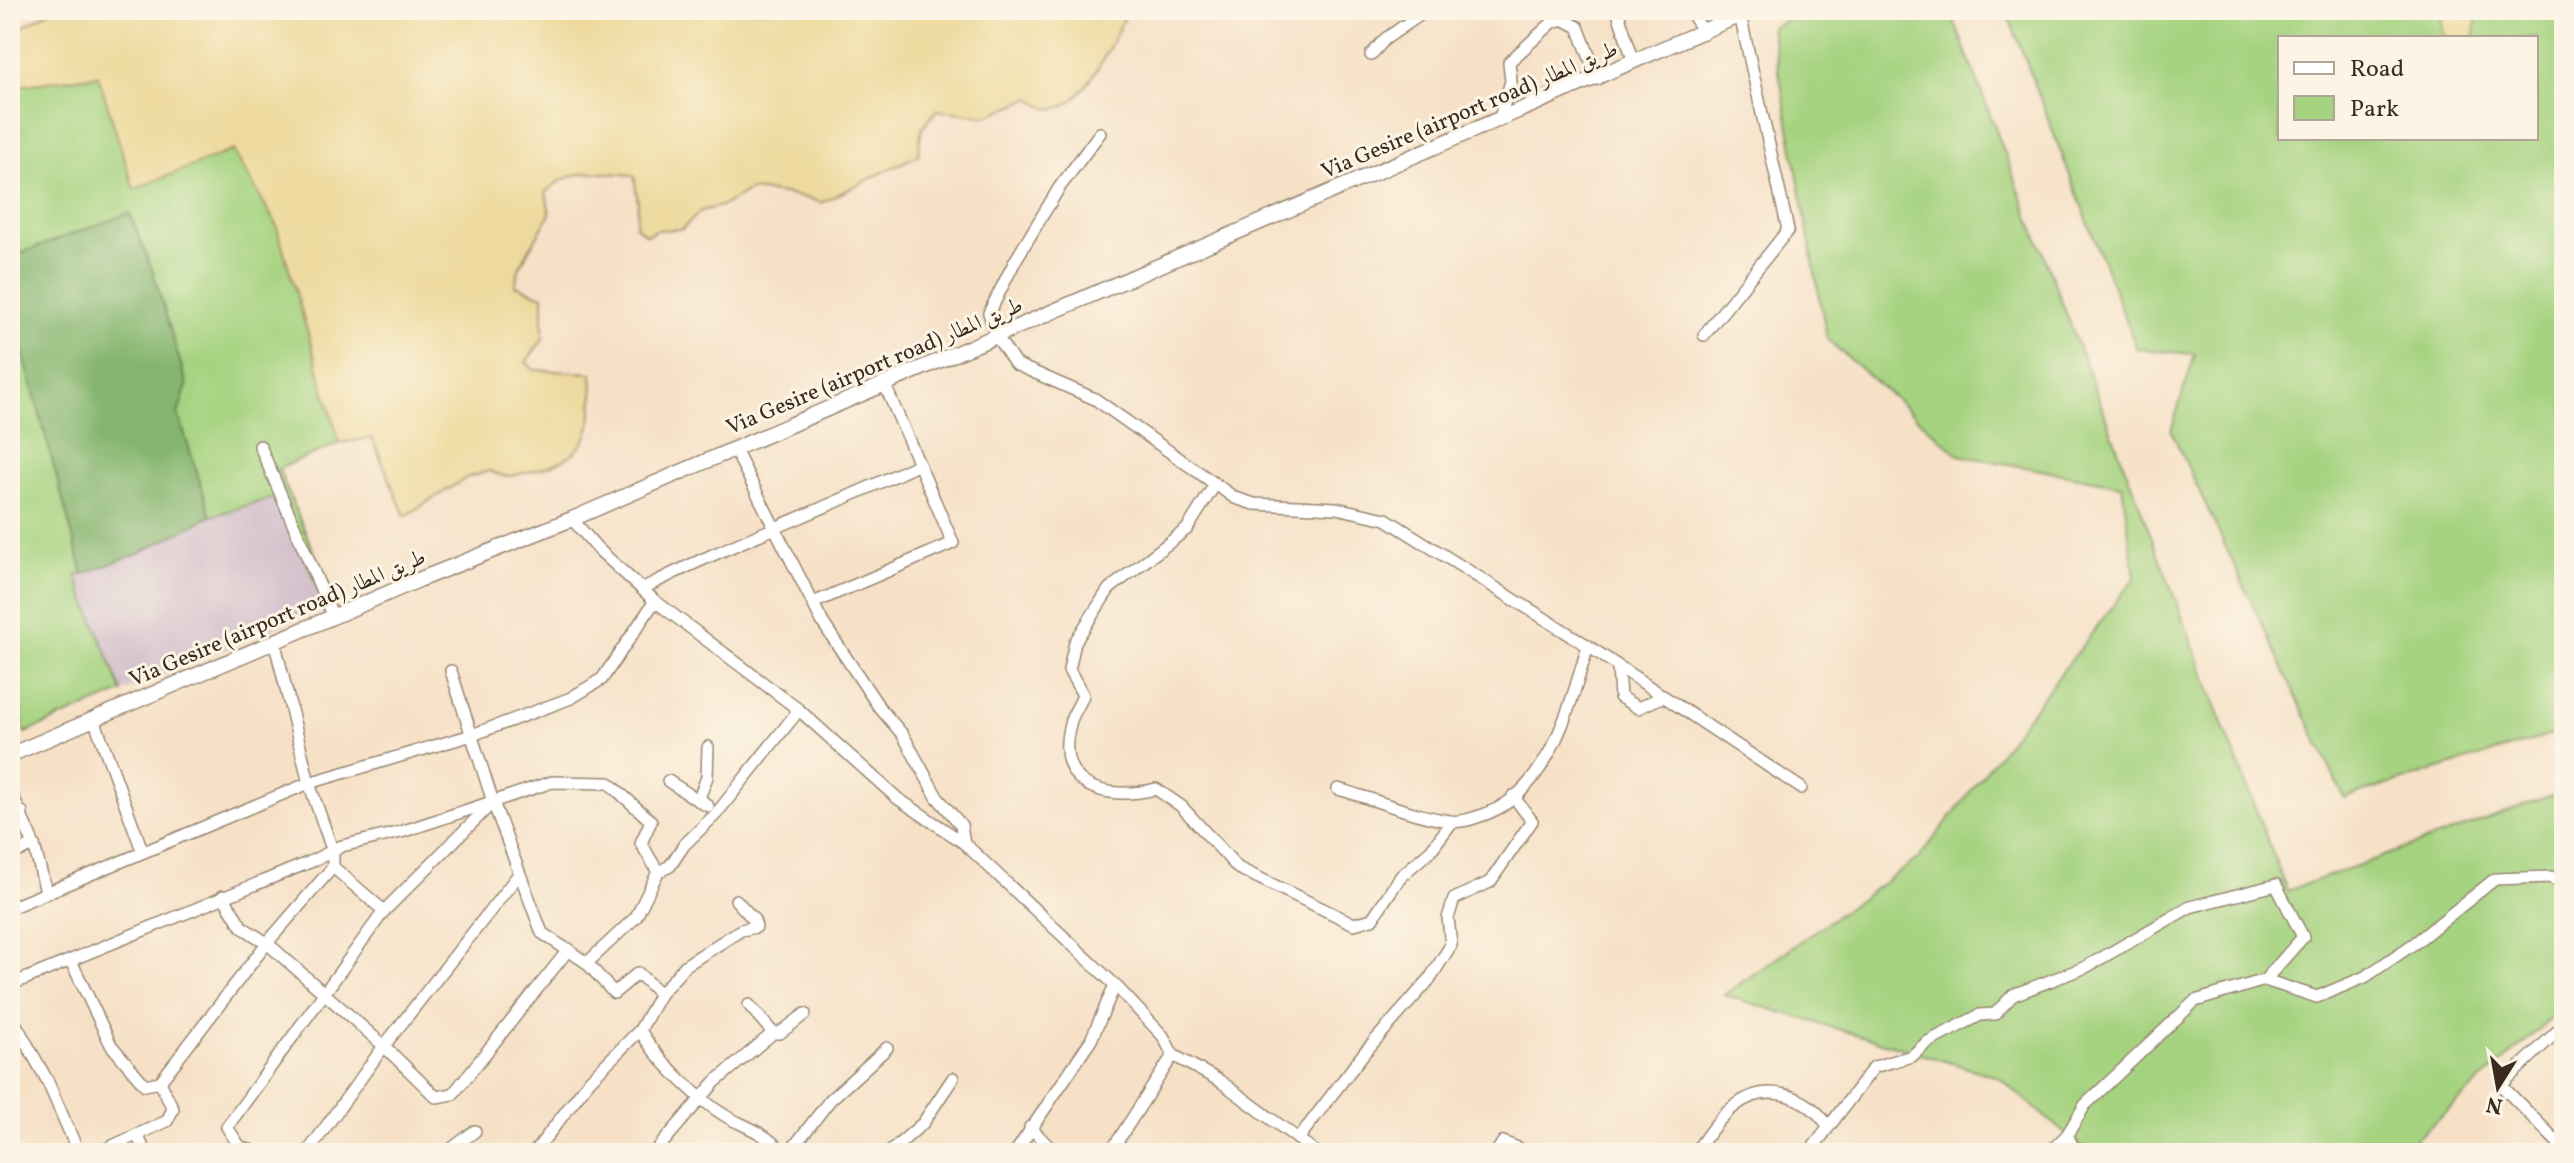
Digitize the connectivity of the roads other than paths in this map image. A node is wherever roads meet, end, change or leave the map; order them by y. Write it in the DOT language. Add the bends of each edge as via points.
graph roads {
  1 [pos="1427,10"];
  2 [pos="1617,10"];
  3 [pos="1690,10"];
  4 [pos="1746,13"];
  5 [pos="1704,33"];
  6 [pos="1371,55"];
  7 [pos="1634,62"];
  8 [pos="1598,79"];
  9 [pos="1499,121"];
  10 [pos="1100,133"];
  11 [pos="1704,335"];
  12 [pos="997,337"];
  13 [pos="884,383"];
  14 [pos="260,446"];
  15 [pos="734,448"];
  16 [pos="919,464"];
  17 [pos="1214,486"];
  18 [pos="572,519"];
  19 [pos="774,528"];
  20 [pos="642,589"];
  21 [pos="655,601"];
  22 [pos="813,603"];
  23 [pos="333,617"];
  24 [pos="275,644"];
  25 [pos="1588,646"];
  26 [pos="1618,668"];
  27 [pos="451,671"];
  28 [pos="1662,697"];
  29 [pos="799,710"];
  30 [pos="94,719"];
  31 [pos="472,735"];
  32 [pos="708,747"];
  33 [pos="10,755"];
  34 [pos="668,781"];
  35 [pos="309,783"];
  36 [pos="1801,788"];
  37 [pos="1338,789"];
  38 [pos="10,790"];
  39 [pos="1513,796"];
  40 [pos="493,802"];
  41 [pos="712,810"];
  42 [pos="16,814"];
  43 [pos="1452,822"];
  44 [pos="964,843"];
  45 [pos="34,845"];
  46 [pos="142,850"];
  47 [pos="333,852"];
  48 [pos="10,855"];
  49 [pos="333,867"];
  50 [pos="658,872"];
  51 [pos="519,874"];
  52 [pos="2564,885"];
  53 [pos="46,892"];
  54 [pos="223,896"];
  55 [pos="736,900"];
  56 [pos="10,908"];
  57 [pos="384,911"];
  58 [pos="267,943"];
  59 [pos="569,949"];
  60 [pos="71,961"];
  61 [pos="587,963"];
  62 [pos="2265,980"];
  63 [pos="10,985"];
  64 [pos="1115,985"];
  65 [pos="326,994"];
  66 [pos="660,994"];
  67 [pos="749,1005"];
  68 [pos="10,1014"];
  69 [pos="805,1014"];
  70 [pos="2564,1025"];
  71 [pos="640,1030"];
  72 [pos="773,1033"];
  73 [pos="384,1046"];
  74 [pos="887,1048"];
  75 [pos="1173,1055"];
  76 [pos="953,1078"];
  77 [pos="160,1082"];
  78 [pos="701,1096"];
  79 [pos="1828,1126"];
  80 [pos="1030,1127"];
  81 [pos="475,1131"];
  82 [pos="137,1135"];
  83 [pos="2067,1135"];
  84 [pos="1298,1139"];
  85 [pos="2564,1149"];
  86 [pos="240,1150"];
  87 [pos="892,1151"];
  88 [pos="76,1153"];
  89 [pos="97,1153"];
  90 [pos="146,1153"];
  91 [pos="259,1153"];
  92 [pos="307,1153"];
  93 [pos="446,1153"];
  94 [pos="534,1153"];
  95 [pos="654,1153"];
  96 [pos="787,1153"];
  97 [pos="1015,1153"];
  98 [pos="1055,1153"];
  99 [pos="1110,1153"];
  100 [pos="1317,1153"];
  101 [pos="1496,1153"];
  102 [pos="1530,1153"];
  103 [pos="1695,1153"];
  104 [pos="1809,1153"];
  105 [pos="2049,1153"];
  106 [pos="2076,1153"];
  1 -- 6 [label="street"];
  2 -- 7 [label="street"];
  3 -- 5 [label="street"];
  4 -- 5 [label="main road, Via Gesire (airport road) طريق المطار"];
  4 -- 11 [label="street" via="1788,230"];
  5 -- 7 [label="main road, Via Gesire (airport road) طريق المطار"];
  7 -- 8 [label="main road, Via Gesire (airport road) طريق المطار"];
  8 -- 9 [label="main road, Via Gesire (airport road) طريق المطار"];
  8 -- 9 [label="street" via="1578,27 1563,19 1553,22 1509,62 1511,81"];
  9 -- 12 [label="main road, Via Gesire (airport road) طريق المطار"];
  10 -- 12 [label="street" via="1015,261 989,313"];
  12 -- 13 [label="main road, Via Gesire (airport road) طريق المطار"];
  12 -- 17 [label="street" via="1015,364 1095,399"];
  13 -- 15 [label="main road, Via Gesire (airport road) طريق المطار"];
  13 -- 16 [label="street"];
  14 -- 23 [label="street"];
  15 -- 18 [label="main road, Via Gesire (airport road) طريق المطار"];
  15 -- 19 [label="street"];
  16 -- 19 [label="street"];
  16 -- 22 [label="street" via="953,543"];
  17 -- 25 [label="street" via="1254,504 1336,508 1386,519"];
  17 -- 43 [label="street" via="1187,529 1109,589 1075,642 1069,670 1083,695 1070,722 1067,750 1073,771 1083,783 1109,793 1156,789 1181,806 1238,868 1354,924 1372,919 1401,876"];
  18 -- 20 [label="street"];
  18 -- 23 [label="main road, Via Gesire (airport road) طريق المطار"];
  19 -- 20 [label="street"];
  19 -- 22 [label="street"];
  20 -- 21 [label="street"];
  21 -- 29 [label="street"];
  21 -- 31 [label="street" via="602,679 571,698"];
  22 -- 44 [label="street" via="879,707 903,735 937,797 961,825"];
  23 -- 24 [label="main road, Via Gesire (airport road) طريق المطار"];
  24 -- 30 [label="main road, Via Gesire (airport road) طريق المطار"];
  24 -- 35 [label="street"];
  25 -- 26 [label="street"];
  25 -- 39 [label="street" via="1560,729 1535,775"];
  26 -- 28 [label="street"];
  26 -- 28 [label="street" via="1620,697 1638,708"];
  27 -- 31 [label="street"];
  28 -- 36 [label="street"];
  29 -- 41 [label="street"];
  29 -- 44 [label="street" via="897,798"];
  30 -- 33 [label="main road, Via Gesire (airport road) طريق المطار"];
  30 -- 46 [label="street"];
  31 -- 35 [label="street"];
  31 -- 40 [label="street"];
  32 -- 41 [label="street" via="707,777 699,798"];
  34 -- 41 [label="street"];
  35 -- 46 [label="street"];
  35 -- 47 [label="street"];
  37 -- 43 [label="street"];
  38 -- 42 [label="street"];
  39 -- 43 [label="street" via="1489,813"];
  39 -- 84 [label="street" via="1532,821 1490,882 1454,899 1448,918 1451,945 1429,980"];
  40 -- 47 [label="street"];
  40 -- 50 [label="street" via="552,782 609,783 651,821 641,843"];
  40 -- 51 [label="street"];
  40 -- 57 [label="street"];
  41 -- 50 [label="street" via="670,866"];
  42 -- 45 [label="street"];
  44 -- 64 [label="street"];
  45 -- 48 [label="street"];
  45 -- 53 [label="street"];
  46 -- 53 [label="street"];
  47 -- 49 [label="street"];
  47 -- 54 [label="street"];
  49 -- 57 [label="street"];
  49 -- 58 [label="street"];
  50 -- 61 [label="street" via="636,917"];
  51 -- 59 [label="street" via="542,933"];
  51 -- 73 [label="street"];
  52 -- 62 [label="street" via="2551,877 2495,879 2365,977 2317,997"];
  53 -- 56 [label="street"];
  54 -- 58 [label="street" via="242,927"];
  54 -- 60 [label="street"];
  55 -- 66 [label="street" via="756,927 741,930 686,965"];
  57 -- 65 [label="street"];
  58 -- 65 [label="street"];
  58 -- 77 [label="street"];
  59 -- 61 [label="street"];
  59 -- 73 [label="street" via="453,1094 436,1097"];
  60 -- 63 [label="street"];
  60 -- 77 [label="street" via="111,1045 145,1085"];
  61 -- 66 [label="street" via="614,993 638,973"];
  62 -- 79 [label="street" via="2303,937 2276,885 2190,907 2086,967 2013,995 1995,1014 1980,1015 1912,1056 1874,1067"];
  62 -- 83 [label="street" via="2195,1001 2085,1105"];
  64 -- 75 [label="street" via="1163,1036"];
  64 -- 80 [label="street" via="1091,1040"];
  65 -- 73 [label="street"];
  65 -- 86 [label="street" via="227,1127"];
  66 -- 71 [label="street"];
  67 -- 72 [label="street"];
  68 -- 88 [label="street" via="47,1080"];
  69 -- 72 [label="street"];
  70 -- 85 [label="street" via="2501,1085"];
  71 -- 78 [label="street" via="652,1051"];
  71 -- 94 [label="street" via="590,1080"];
  72 -- 78 [label="street"];
  73 -- 92 [label="street"];
  74 -- 96 [label="street" via="830,1100"];
  75 -- 84 [label="street" via="1220,1081"];
  75 -- 99 [label="street"];
  76 -- 87 [label="street" via="923,1123"];
  77 -- 82 [label="street" via="173,1109 167,1121"];
  78 -- 95 [label="street"];
  78 -- 96 [label="street"];
  79 -- 103 [label="street" via="1805,1102 1773,1093 1755,1095 1713,1127"];
  79 -- 104 [label="street"];
  80 -- 97 [label="street"];
  80 -- 98 [label="street"];
  81 -- 93 [label="street"];
  82 -- 89 [label="street"];
  82 -- 90 [label="street"];
  83 -- 105 [label="street"];
  83 -- 106 [label="street"];
  84 -- 100 [label="street"];
  86 -- 91 [label="street"];
  101 -- 102 [label="street" via="1503,1142"];
}
